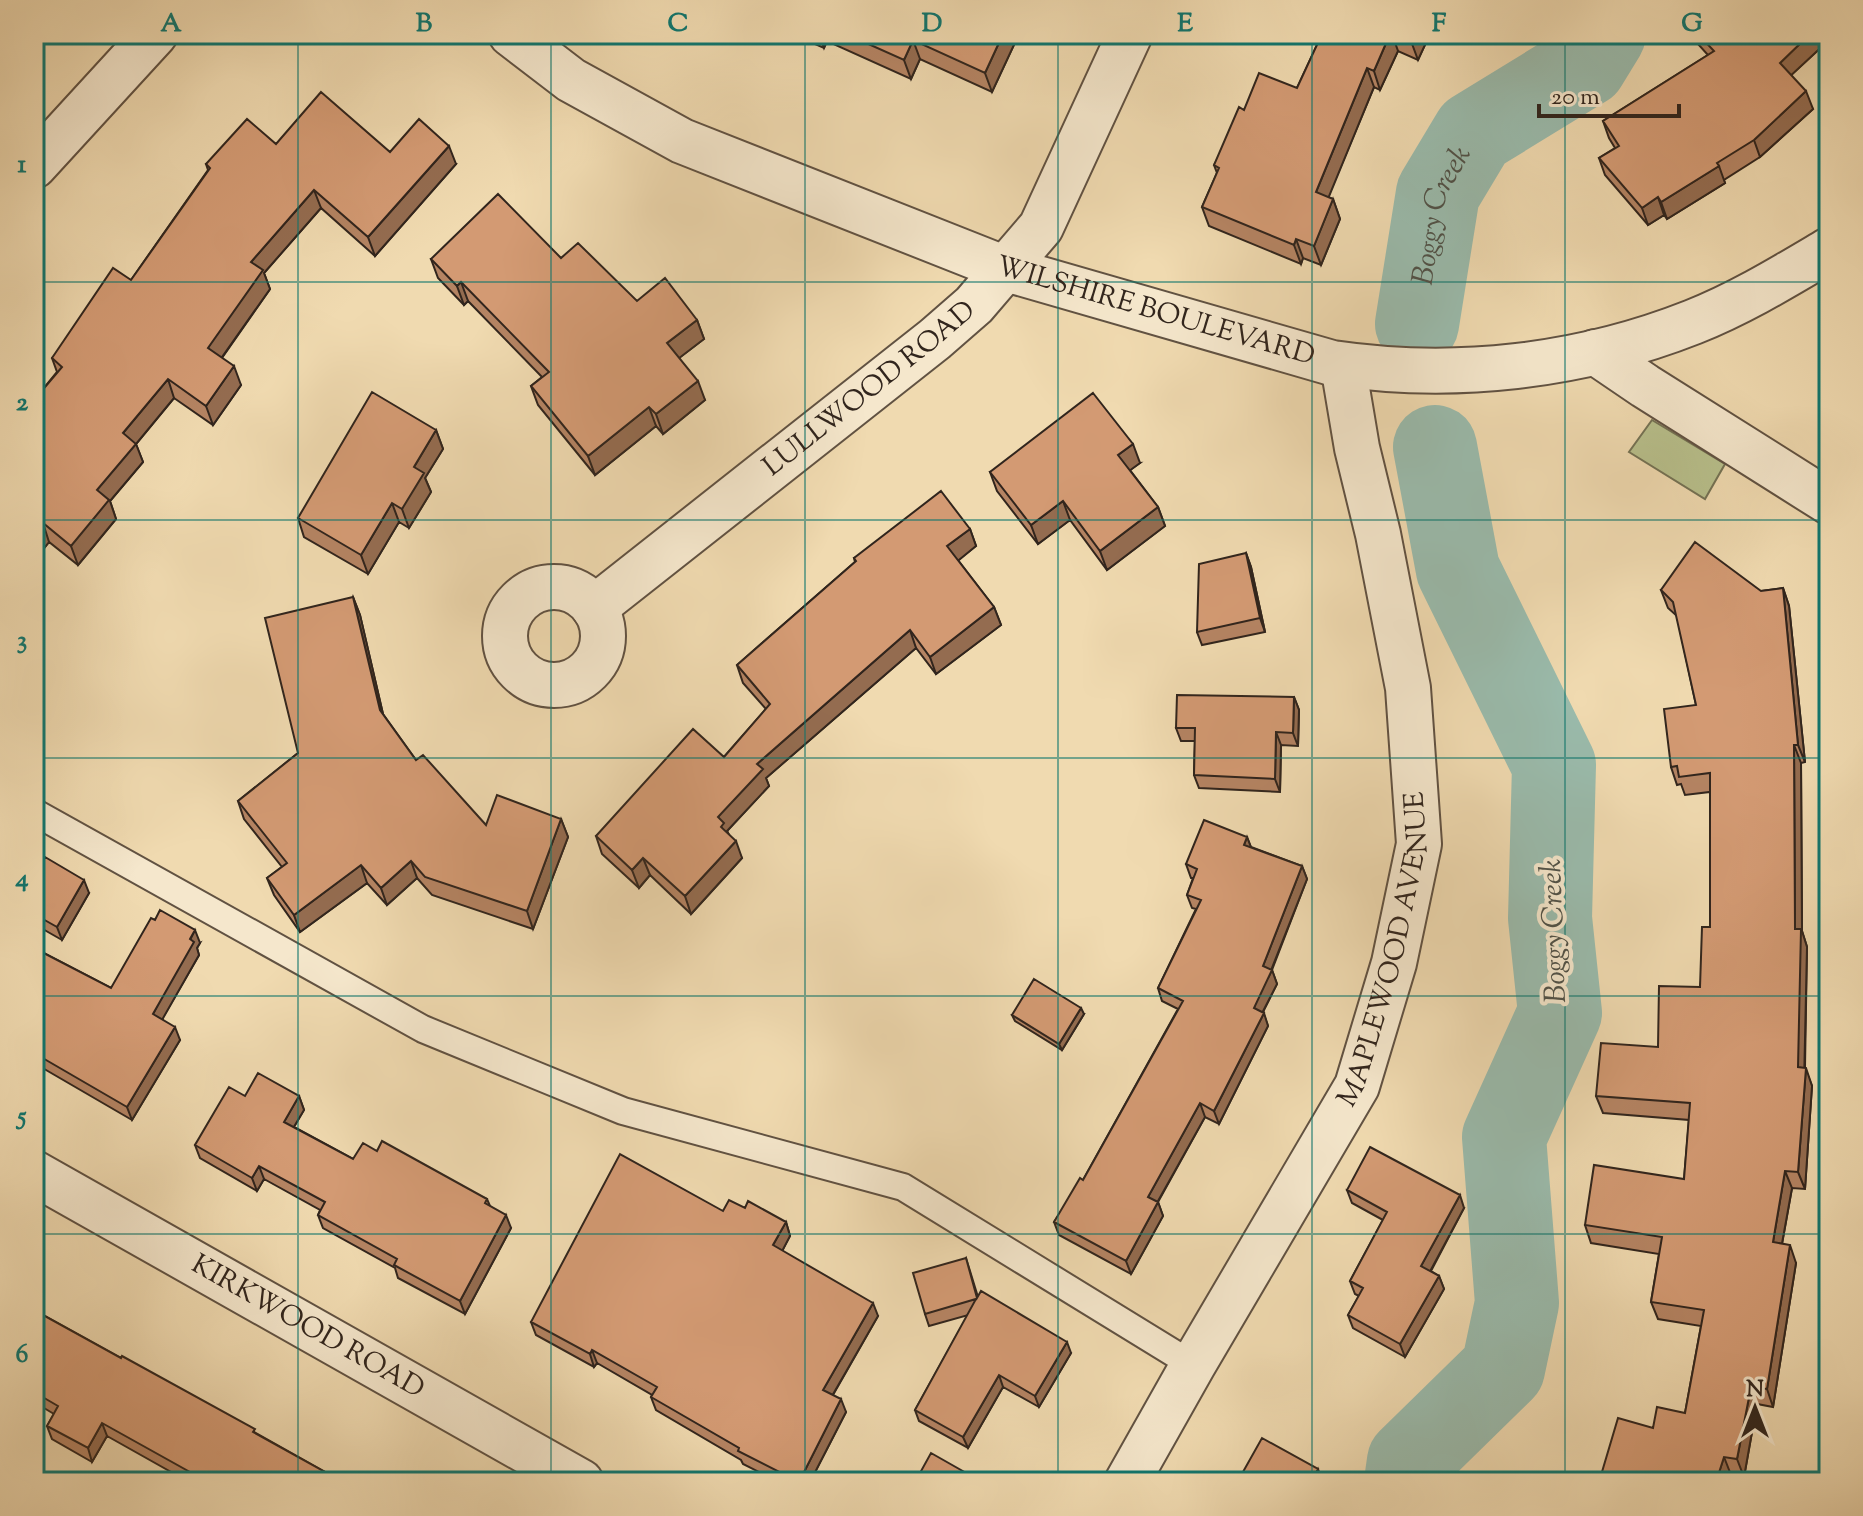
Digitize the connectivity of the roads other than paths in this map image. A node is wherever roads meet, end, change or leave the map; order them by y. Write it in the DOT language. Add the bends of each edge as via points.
graph roads {
  1 [pos="155,34"];
  2 [pos="511,34"];
  3 [pos="1130,34"];
  4 [pos="34,166"];
  5 [pos="1829,250"];
  6 [pos="1006,269"];
  7 [pos="1595,352"];
  8 [pos="1343,365"];
  9 [pos="1829,502"];
  10 [pos="594,608"];
  11 [pos="34,812"];
  12 [pos="34,1173"];
  13 [pos="1193,1365"];
  14 [pos="581,1482"];
  15 [pos="1127,1482"];
  1 -- 4 [label="street"];
  2 -- 6 [label="street, WILSHIRE BOULEVARD" via="571,80 682,141"];
  3 -- 6 [label="street, LULLWOOD ROAD" via="1041,227"];
  5 -- 7 [label="street, WILSHIRE BOULEVARD" via="1694,321"];
  6 -- 8 [label="street, WILSHIRE BOULEVARD"];
  6 -- 10 [label="street, LULLWOOD ROAD" via="935,339"];
  7 -- 8 [label="street, WILSHIRE BOULEVARD" via="1509,368 1448,372"];
  7 -- 9 [label="street"];
  8 -- 13 [label="street, MAPLEWOOD AVENUE" via="1408,688 1419,844 1394,963 1357,1086"];
  11 -- 13 [label="lane" via="423,1029 623,1111 903,1187"];
  12 -- 14 [label="street, KIRKWOOD ROAD"];
  13 -- 15 [label="street, MAPLEWOOD AVENUE"];
}
